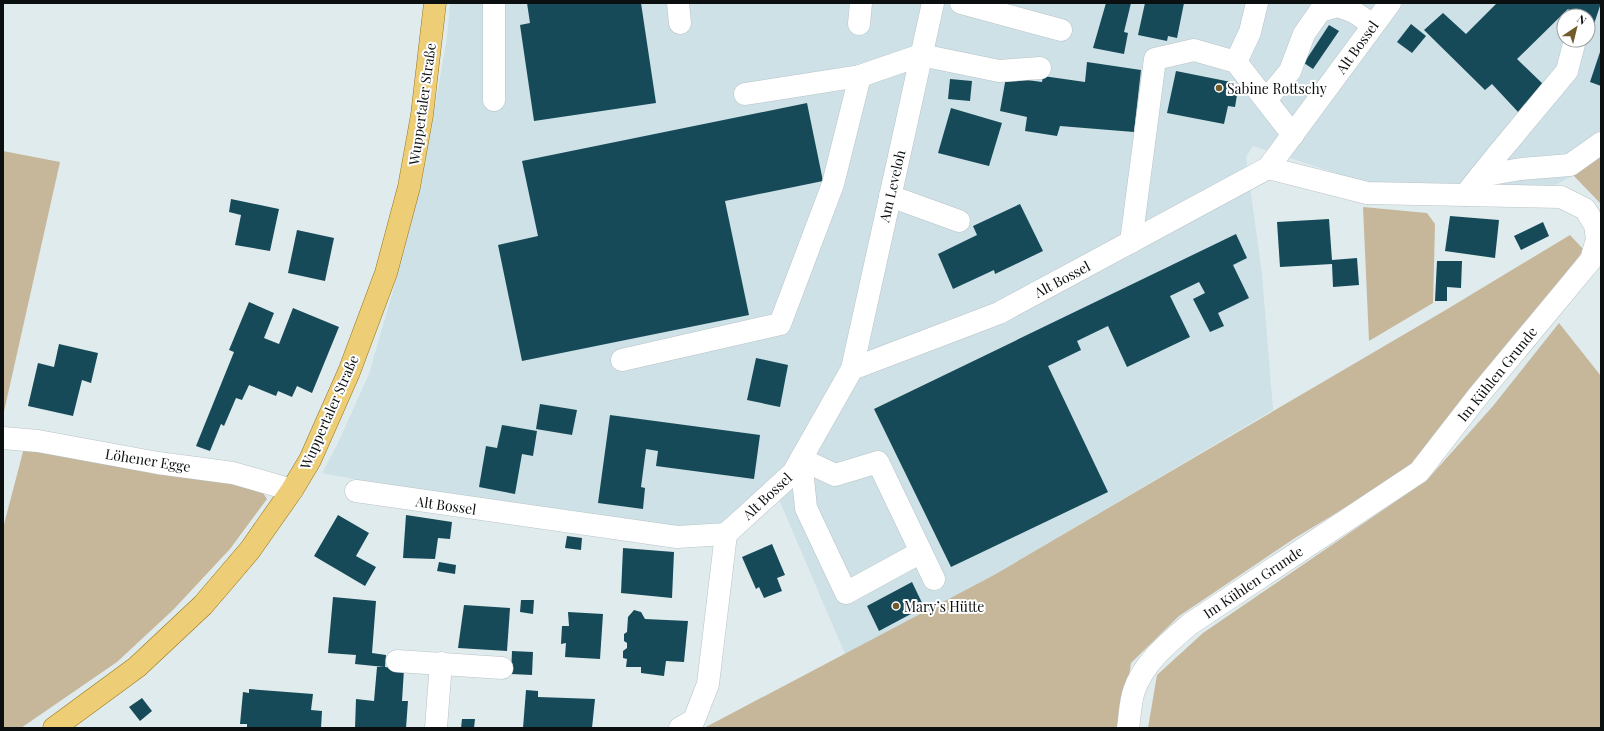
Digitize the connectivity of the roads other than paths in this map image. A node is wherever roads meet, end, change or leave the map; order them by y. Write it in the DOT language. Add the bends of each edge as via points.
graph roads {
  1 [pos="435,3"];
  2 [pos="494,3"];
  3 [pos="933,3"];
  4 [pos="961,3"];
  5 [pos="1258,3"];
  6 [pos="1390,3"];
  7 [pos="1373,25"];
  8 [pos="1060,30"];
  9 [pos="1572,48"];
  10 [pos="922,55"];
  11 [pos="1236,62"];
  12 [pos="1040,68"];
  13 [pos="860,76"];
  14 [pos="745,94"];
  15 [pos="494,100"];
  16 [pos="1266,100"];
  17 [pos="1293,135"];
  18 [pos="1601,143"];
  19 [pos="1268,168"];
  20 [pos="1480,176"];
  21 [pos="1465,195"];
  22 [pos="890,196"];
  23 [pos="958,221"];
  24 [pos="1599,239"];
  25 [pos="1131,242"];
  26 [pos="622,360"];
  27 [pos="852,369"];
  28 [pos="3,438"];
  29 [pos="801,459"];
  30 [pos="292,490"];
  31 [pos="356,491"];
  32 [pos="726,534"];
  33 [pos="921,552"];
  34 [pos="934,579"];
  35 [pos="397,661"];
  36 [pos="441,664"];
  37 [pos="502,668"];
  38 [pos="54,728"];
  39 [pos="436,728"];
  40 [pos="680,728"];
  41 [pos="1128,728"];
  1 -- 30 [label="main road, Wuppertaler Straße" via="422,115 409,187 386,273 317,446"];
  2 -- 15 [label="street"];
  3 -- 10 [label="street, Am Leveloh"];
  4 -- 8 [label="street"];
  5 -- 11 [label="street" via="1250,32"];
  6 -- 7 [label="street, Alt Bossel"];
  7 -- 16 [label="street" via="1354,12 1338,6 1320,11 1304,34 1290,71"];
  7 -- 17 [label="street, Alt Bossel"];
  9 -- 20 [label="street" via="1567,71"];
  10 -- 12 [label="street" via="999,71"];
  10 -- 13 [label="street"];
  10 -- 22 [label="street, Am Leveloh"];
  11 -- 16 [label="street"];
  11 -- 25 [label="street" via="1194,50 1155,59"];
  13 -- 14 [label="street"];
  13 -- 26 [label="street" via="833,184 780,324"];
  16 -- 17 [label="street"];
  17 -- 19 [label="street, Alt Bossel"];
  18 -- 20 [label="street" via="1570,165"];
  19 -- 21 [label="street, Im Kühlen Grunde" via="1367,194"];
  19 -- 25 [label="street, Alt Bossel"];
  20 -- 21 [label="street"];
  21 -- 24 [label="street, Im Kühlen Grunde" via="1561,197 1585,209 1595,225"];
  22 -- 23 [label="street"];
  22 -- 27 [label="street, Am Leveloh"];
  24 -- 41 [label="street, Im Kühlen Grunde" via="1591,260 1478,396 1419,472 1190,624 1163,647 1142,674 1133,692"];
  25 -- 27 [label="street, Alt Bossel" via="999,313"];
  27 -- 29 [label="street, Alt Bossel"];
  28 -- 30 [label="street, Löhener Egge" via="38,441 158,463 233,473"];
  29 -- 32 [label="street, Alt Bossel" via="793,473"];
  29 -- 33 [label="street" via="835,475 878,462"];
  29 -- 33 [label="street" via="806,508 846,593"];
  30 -- 38 [label="main road, Wuppertaler Straße" via="250,550 203,605 137,667"];
  31 -- 32 [label="street, Alt Bossel" via="677,537"];
  32 -- 40 [label="street" via="708,684 694,720"];
  33 -- 34 [label="street"];
  35 -- 36 [label="street"];
  36 -- 37 [label="street"];
  36 -- 39 [label="street"];
}
